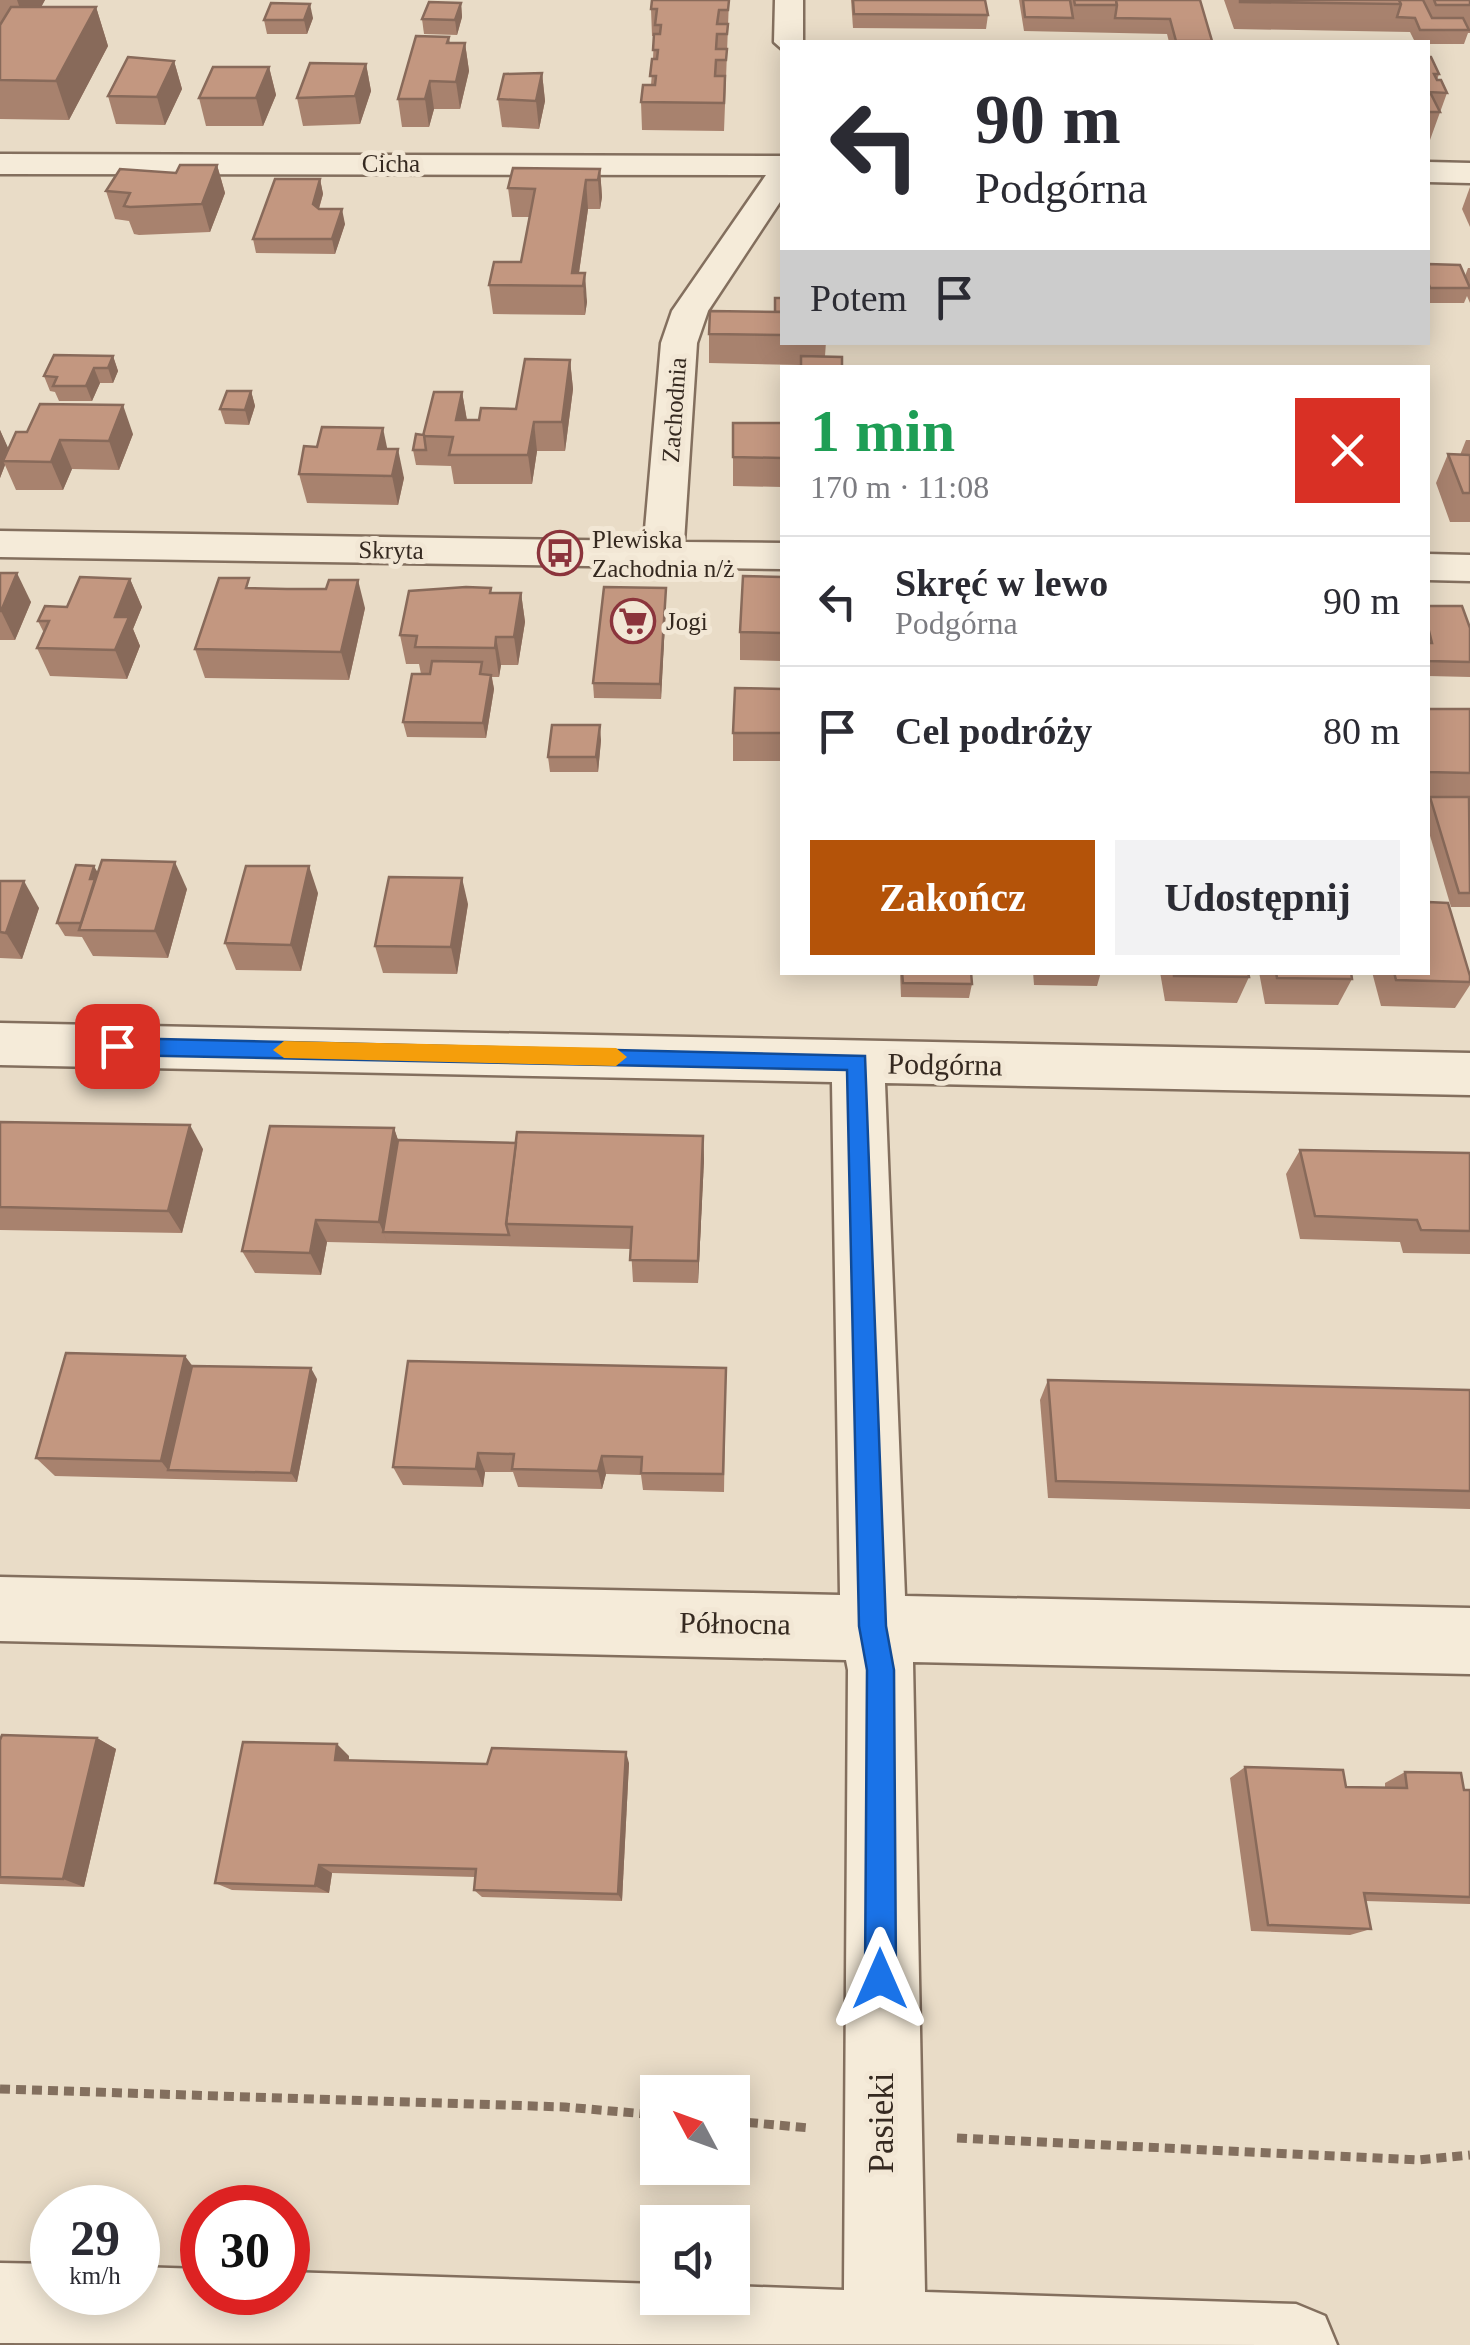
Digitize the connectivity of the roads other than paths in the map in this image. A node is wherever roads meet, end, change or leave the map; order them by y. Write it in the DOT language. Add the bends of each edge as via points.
graph roads {
  1 [pos="789,0"];
  2 [pos="789,40"];
  3 [pos="0,164"];
  4 [pos="780,165"];
  5 [pos="1430,172"];
  6 [pos="1470,173"];
  7 [pos="780,178"];
  8 [pos="0,544"];
  9 [pos="663,554"];
  10 [pos="780,556"];
  11 [pos="1430,567"];
  12 [pos="1470,568"];
  13 [pos="0,1044"];
  14 [pos="858,1062"];
  15 [pos="1470,1074"];
  16 [pos="0,1609"];
  17 [pos="873,1626"];
  18 [pos="1470,1641"];
  19 [pos="0,2304"];
  20 [pos="884,2339"];
  21 [pos="1296,2345"];
  1 -- 2 [label="street"];
  3 -- 4 [label="street, Cicha"];
  5 -- 6 [label="street"];
  7 -- 9 [label="street, Zachodnia" via="690,311 679,343"];
  8 -- 9 [label="street, Skryta"];
  9 -- 10 [label="street, Skryta"];
  11 -- 12 [label="street"];
  13 -- 14 [label="street, Podgórna"];
  14 -- 15 [label="street, Podgórna"];
  14 -- 17 [label="street, Pasieki"];
  16 -- 17 [label="street, Północna"];
  17 -- 18 [label="street, Północna"];
  17 -- 20 [label="street, Pasieki" via="880,1670"];
  19 -- 20 [label="street"];
  20 -- 21 [label="street"];
}
